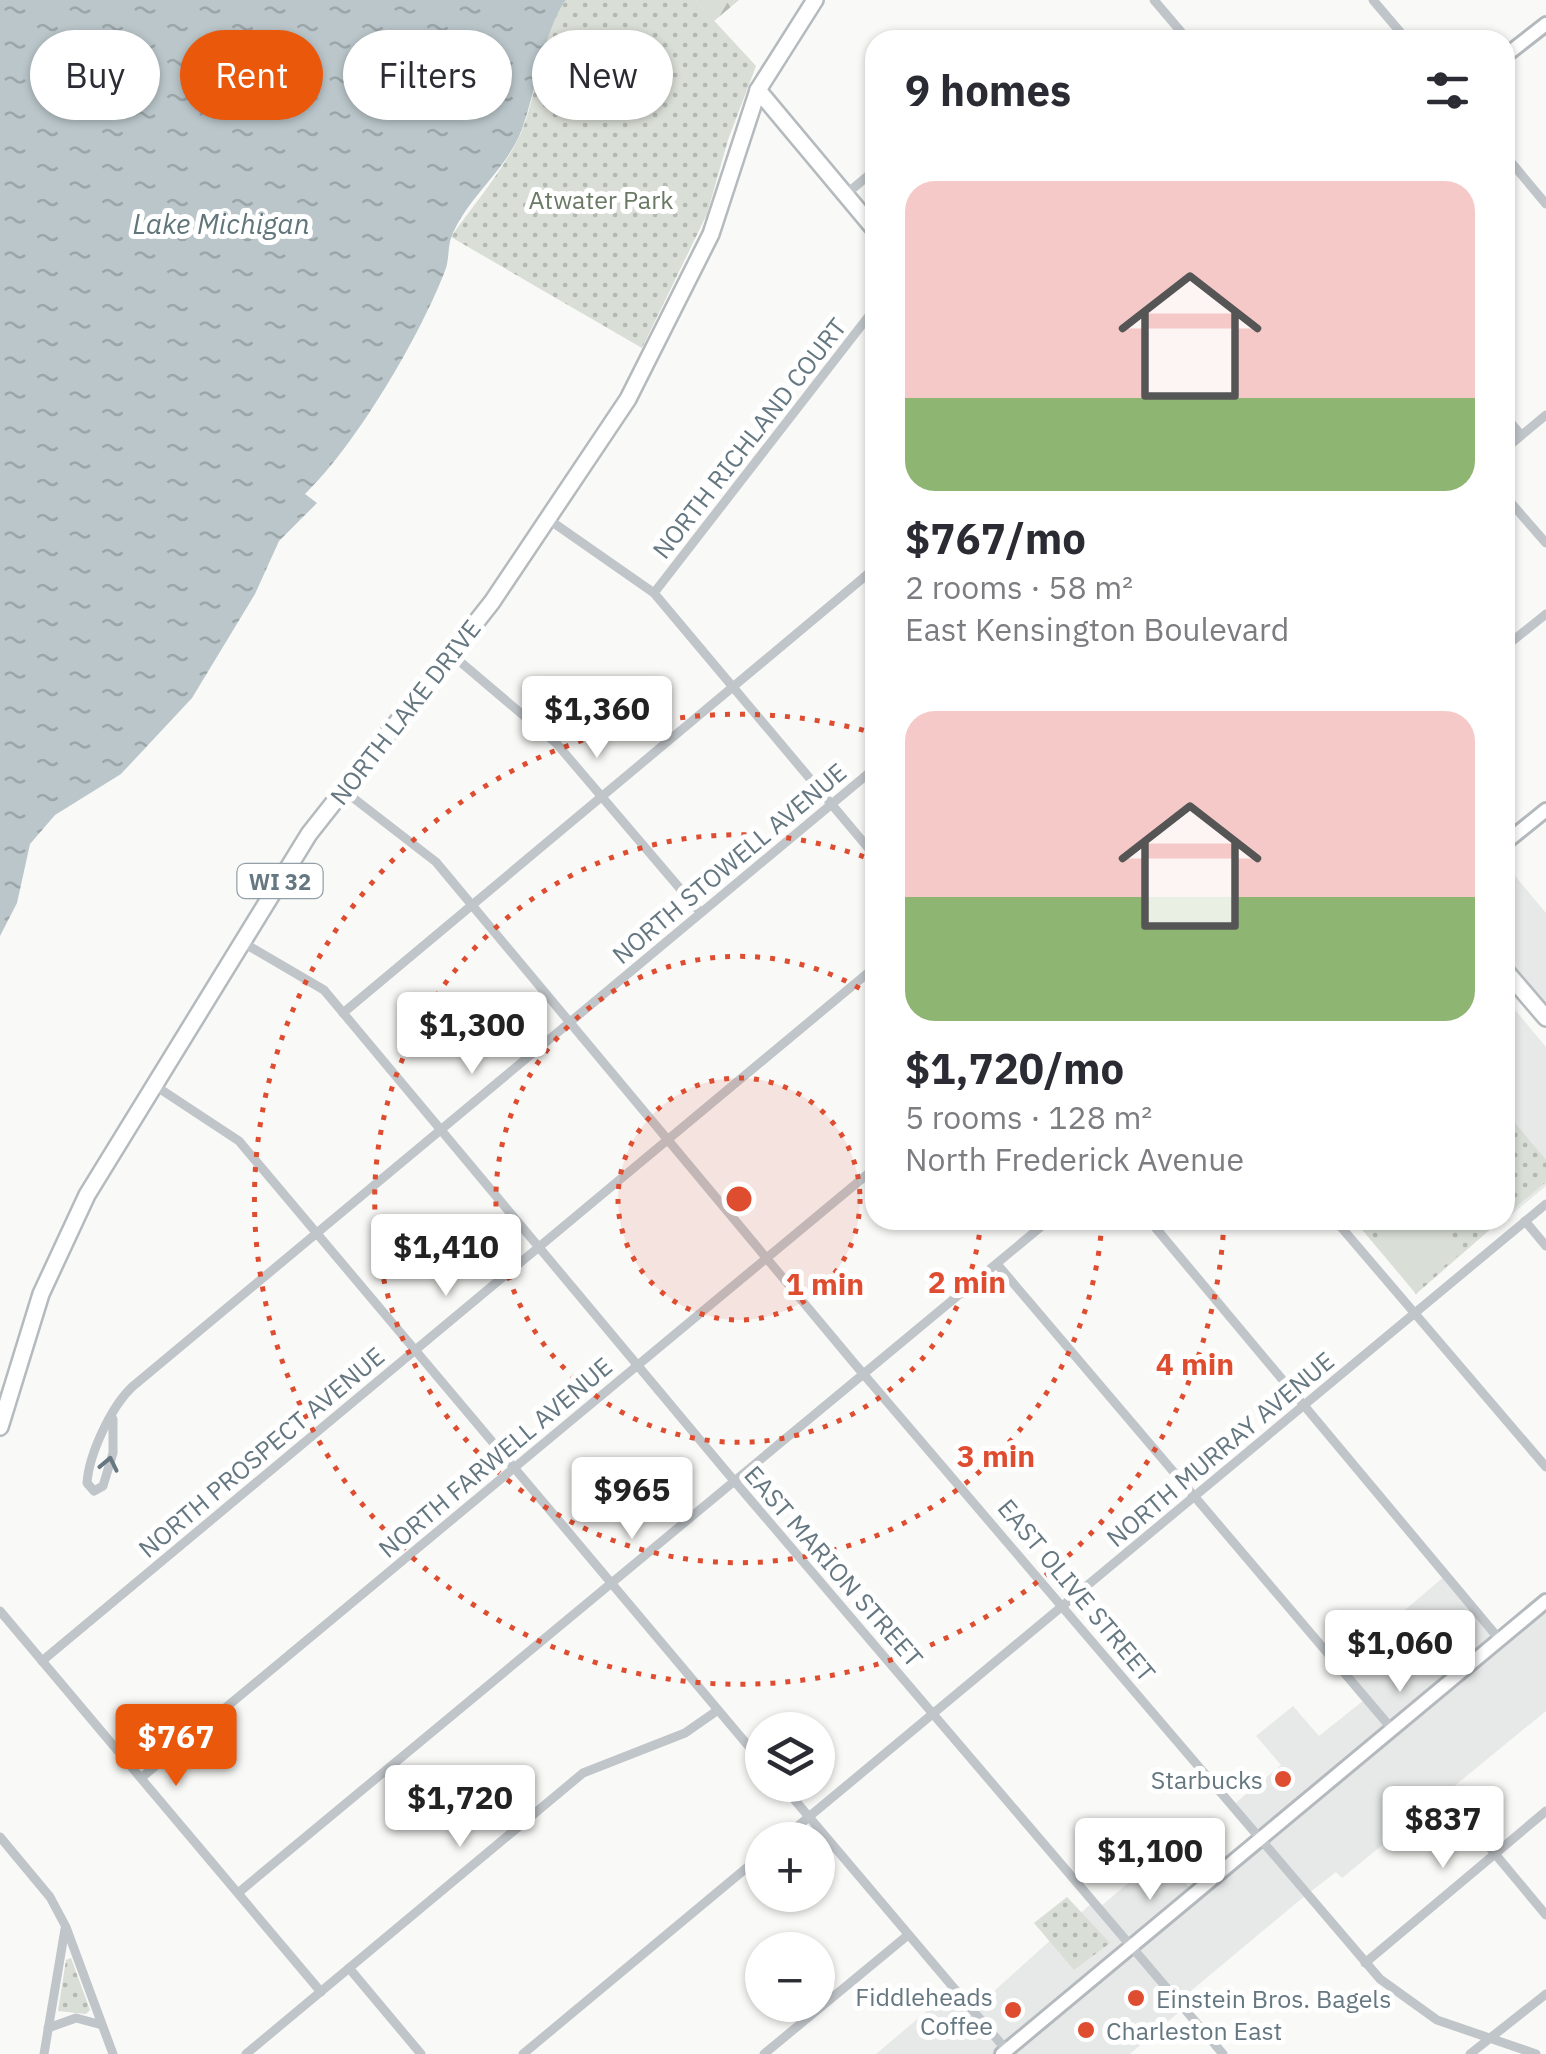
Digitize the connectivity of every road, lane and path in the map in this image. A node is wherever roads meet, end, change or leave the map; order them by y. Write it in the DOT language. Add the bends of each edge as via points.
graph roads {
  1 [pos="815,0"];
  2 [pos="1154,0"];
  3 [pos="1373,0"];
  4 [pos="1546,24"];
  5 [pos="1180,30"];
  6 [pos="1398,30"];
  7 [pos="1515,48"];
  8 [pos="758,90"];
  9 [pos="1515,167"];
  10 [pos="865,178"];
  11 [pos="845,195"];
  12 [pos="1546,204"];
  13 [pos="865,218"];
  14 [pos="865,321"];
  15 [pos="1546,415"];
  16 [pos="1515,428"];
  17 [pos="1521,435"];
  18 [pos="1515,440"];
  19 [pos="1515,508"];
  20 [pos="548,519"];
  21 [pos="1546,544"];
  22 [pos="865,576"];
  23 [pos="654,593"];
  24 [pos="1546,614"];
  25 [pos="1515,639"];
  26 [pos="451,654"];
  27 [pos="733,687"];
  28 [pos="865,776"];
  29 [pos="343,790"];
  30 [pos="602,796"];
  31 [pos="832,804"];
  32 [pos="1546,810"];
  33 [pos="1515,835"];
  34 [pos="865,844"];
  35 [pos="472,906"];
  36 [pos="700,912"];
  37 [pos="242,942"];
  38 [pos="865,975"];
  39 [pos="1515,981"];
  40 [pos="1544,1011"];
  41 [pos="343,1012"];
  42 [pos="570,1022"];
  43 [pos="154,1085"];
  44 [pos="440,1130"];
  45 [pos="668,1139"];
  46 [pos="865,1176"];
  47 [pos="1546,1204"];
  48 [pos="1525,1221"];
  49 [pos="1515,1229"];
  50 [pos="1038,1230"];
  51 [pos="1157,1230"];
  52 [pos="1343,1230"];
  53 [pos="1514,1230"];
  54 [pos="316,1233"];
  55 [pos="1546,1246"];
  56 [pos="538,1248"];
  57 [pos="767,1258"];
  58 [pos="997,1264"];
  59 [pos="1413,1314"];
  60 [pos="415,1349"];
  61 [pos="637,1366"];
  62 [pos="865,1373"];
  63 [pos="1304,1405"];
  64 [pos="112,1419"];
  65 [pos="0,1427"];
  66 [pos="514,1466"];
  67 [pos="1546,1468"];
  68 [pos="736,1480"];
  69 [pos="1195,1497"];
  70 [pos="613,1583"];
  71 [pos="1546,1601"];
  72 [pos="1064,1605"];
  73 [pos="0,1611"];
  74 [pos="1500,1640"];
  75 [pos="42,1661"];
  76 [pos="718,1710"];
  77 [pos="934,1714"];
  78 [pos="1392,1729"];
  79 [pos="745,1742"];
  80 [pos="142,1778"];
  81 [pos="1450,1800"];
  82 [pos="796,1802"];
  83 [pos="1546,1811"];
  84 [pos="809,1817"];
  85 [pos="803,1822"];
  86 [pos="0,1836"];
  87 [pos="1261,1838"];
  88 [pos="1494,1853"];
  89 [pos="745,1869"];
  90 [pos="238,1894"];
  91 [pos="1546,1915"];
  92 [pos="66,1926"];
  93 [pos="908,1935"];
  94 [pos="1133,1945"];
  95 [pos="1366,1962"];
  96 [pos="349,1968"];
  97 [pos="321,1992"];
  98 [pos="1546,1994"];
  99 [pos="102,2025"];
  100 [pos="48,2028"];
  101 [pos="1487,2040"];
  102 [pos="1006,2053"];
  103 [pos="44,2054"];
  104 [pos="113,2054"];
  105 [pos="246,2054"];
  106 [pos="421,2054"];
  107 [pos="523,2054"];
  108 [pos="764,2054"];
  109 [pos="1224,2054"];
  110 [pos="1470,2054"];
  111 [pos="1536,2054"];
  1 -- 8 [label="main road, NORTH LAKE DRIVE / WI 32"];
  2 -- 5 [label="street"];
  3 -- 6 [label="street"];
  4 -- 7 [label="main road"];
  8 -- 11 [label="main road"];
  8 -- 20 [label="main road, NORTH LAKE DRIVE / WI 32" via="712,234 634,389"];
  9 -- 12 [label="street"];
  10 -- 11 [label="street"];
  11 -- 13 [label="main road"];
  14 -- 23 [label="street, NORTH RICHLAND COURT"];
  15 -- 17 [label="street"];
  16 -- 17 [label="street"];
  17 -- 18 [label="street"];
  19 -- 21 [label="street"];
  20 -- 23 [label="street"];
  20 -- 26 [label="main road, NORTH LAKE DRIVE / WI 32"];
  22 -- 27 [label="street"];
  23 -- 27 [label="street"];
  24 -- 25 [label="street"];
  26 -- 29 [label="main road, NORTH LAKE DRIVE / WI 32"];
  26 -- 30 [label="street" via="556,743"];
  27 -- 30 [label="street"];
  27 -- 31 [label="street"];
  28 -- 31 [label="street, NORTH STOWELL AVENUE"];
  29 -- 35 [label="street, EAST OLIVE STREET" via="436,862"];
  29 -- 37 [label="main road, NORTH LAKE DRIVE / WI 32"];
  30 -- 35 [label="street"];
  30 -- 36 [label="street"];
  31 -- 34 [label="street"];
  31 -- 36 [label="street, NORTH STOWELL AVENUE"];
  32 -- 33 [label="main road"];
  35 -- 41 [label="street"];
  35 -- 42 [label="street, EAST OLIVE STREET"];
  36 -- 42 [label="street, NORTH STOWELL AVENUE"];
  37 -- 41 [label="street, EAST MARION STREET" via="316,982"];
  37 -- 43 [label="main road, NORTH LAKE DRIVE / WI 32"];
  38 -- 45 [label="street, NORTH PROSPECT AVENUE"];
  39 -- 40 [label="main road"];
  41 -- 44 [label="street, EAST MARION STREET"];
  42 -- 44 [label="street, NORTH STOWELL AVENUE"];
  42 -- 45 [label="street, EAST OLIVE STREET"];
  43 -- 54 [label="street" via="240,1140"];
  43 -- 65 [label="main road, NORTH LAKE DRIVE / WI 32" via="57,1252"];
  44 -- 54 [label="street, NORTH STOWELL AVENUE"];
  44 -- 56 [label="street, EAST MARION STREET"];
  45 -- 56 [label="street, NORTH PROSPECT AVENUE"];
  45 -- 57 [label="street, EAST OLIVE STREET"];
  46 -- 57 [label="street, NORTH FARWELL AVENUE"];
  47 -- 48 [label="street, NORTH MURRAY AVENUE"];
  48 -- 49 [label="street, NORTH MURRAY AVENUE"];
  48 -- 55 [label="street"];
  50 -- 58 [label="street"];
  51 -- 63 [label="street"];
  52 -- 59 [label="street"];
  53 -- 59 [label="street, NORTH MURRAY AVENUE"];
  54 -- 60 [label="street"];
  54 -- 64 [label="street, NORTH STOWELL AVENUE" via="132,1387"];
  56 -- 60 [label="street, NORTH PROSPECT AVENUE"];
  56 -- 61 [label="street, EAST MARION STREET"];
  57 -- 61 [label="street, NORTH FARWELL AVENUE"];
  57 -- 62 [label="street, EAST OLIVE STREET"];
  58 -- 62 [label="street"];
  58 -- 69 [label="street"];
  59 -- 63 [label="street, NORTH MURRAY AVENUE"];
  59 -- 67 [label="street"];
  60 -- 66 [label="street"];
  60 -- 75 [label="street, NORTH PROSPECT AVENUE"];
  61 -- 66 [label="street, NORTH FARWELL AVENUE"];
  61 -- 68 [label="street, EAST MARION STREET"];
  62 -- 68 [label="street"];
  62 -- 72 [label="street, EAST OLIVE STREET"];
  63 -- 69 [label="street, NORTH MURRAY AVENUE"];
  63 -- 74 [label="street"];
  64 -- 64 [label="street, NORTH STOWELL AVENUE, one-way" via="87,1475 94,1491 104,1486 111,1464"];
  66 -- 70 [label="street"];
  66 -- 80 [label="street, NORTH FARWELL AVENUE"];
  68 -- 70 [label="street"];
  68 -- 77 [label="street, EAST MARION STREET"];
  69 -- 72 [label="street, NORTH MURRAY AVENUE"];
  69 -- 78 [label="street"];
  70 -- 76 [label="street"];
  70 -- 90 [label="street"];
  71 -- 74 [label="main road"];
  72 -- 77 [label="street, NORTH MURRAY AVENUE"];
  72 -- 87 [label="street, EAST OLIVE STREET"];
  73 -- 75 [label="street"];
  74 -- 78 [label="main road"];
  75 -- 80 [label="street"];
  76 -- 79 [label="street"];
  76 -- 96 [label="street" via="685,1733 582,1773"];
  77 -- 84 [label="street, NORTH MURRAY AVENUE"];
  77 -- 94 [label="street, EAST MARION STREET"];
  78 -- 87 [label="main road"];
  80 -- 90 [label="street"];
  81 -- 88 [label="street"];
  82 -- 84 [label="street"];
  83 -- 88 [label="street"];
  84 -- 85 [label="street, NORTH MURRAY AVENUE"];
  84 -- 93 [label="street"];
  86 -- 92 [label="street"];
  87 -- 94 [label="main road"];
  87 -- 95 [label="street, EAST OLIVE STREET"];
  88 -- 91 [label="street"];
  88 -- 95 [label="street"];
  89 -- 107 [label="street"];
  90 -- 97 [label="street"];
  92 -- 99 [label="street"];
  92 -- 100 [label="street"];
  93 -- 102 [label="street"];
  93 -- 108 [label="street"];
  94 -- 102 [label="main road"];
  94 -- 109 [label="street, EAST MARION STREET"];
  95 -- 101 [label="street, EAST OLIVE STREET" via="1401,1998"];
  96 -- 97 [label="street"];
  96 -- 106 [label="street"];
  97 -- 105 [label="street"];
  98 -- 101 [label="street"];
  99 -- 100 [label="street" via="76,2018"];
  99 -- 104 [label="street"];
  100 -- 103 [label="street"];
  101 -- 110 [label="street"];
  101 -- 111 [label="street, EAST OLIVE STREET"];
}
